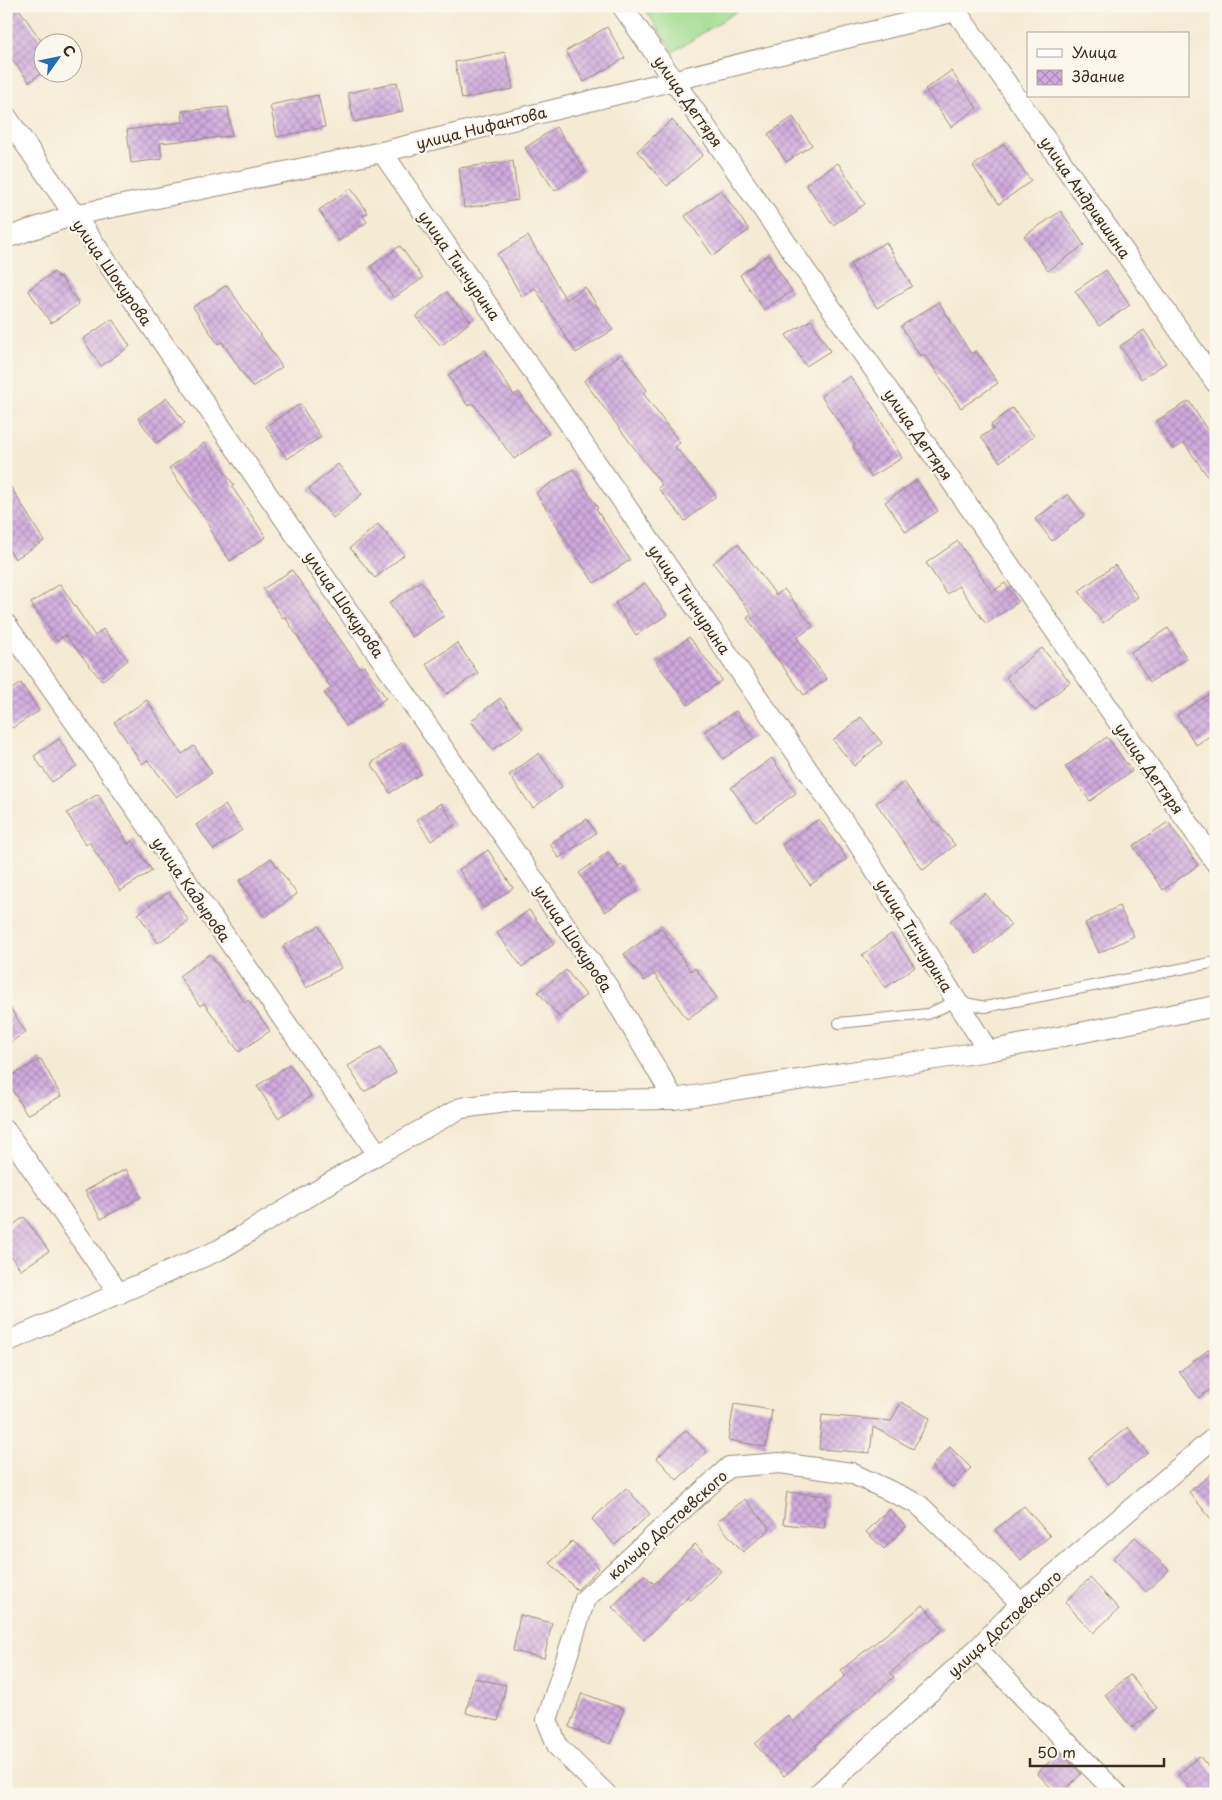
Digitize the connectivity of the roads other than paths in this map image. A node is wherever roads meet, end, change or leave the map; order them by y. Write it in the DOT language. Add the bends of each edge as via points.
graph roads {
  1 [pos="622,6"];
  2 [pos="956,11"];
  3 [pos="674,79"];
  4 [pos="6,116"];
  5 [pos="382,152"];
  6 [pos="74,215"];
  7 [pos="6,238"];
  8 [pos="1214,375"];
  9 [pos="6,624"];
  10 [pos="1216,863"];
  11 [pos="1216,962"];
  12 [pos="956,1001"];
  13 [pos="1216,1006"];
  14 [pos="838,1023"];
  15 [pos="988,1051"];
  16 [pos="674,1099"];
  17 [pos="6,1131"];
  18 [pos="378,1154"];
  19 [pos="119,1294"];
  20 [pos="6,1342"];
  21 [pos="1216,1436"];
  22 [pos="1021,1603"];
  23 [pos="977,1650"];
  24 [pos="606,1794"];
  25 [pos="818,1794"];
  26 [pos="1117,1794"];
  1 -- 3 [label="street, улица Дегтяря"];
  2 -- 3 [label="street, улица Нифантова"];
  2 -- 8 [label="street, улица Андрияшина"];
  3 -- 5 [label="street, улица Нифантова"];
  3 -- 10 [label="street, улица Дегтяря"];
  4 -- 6 [label="street, улица Шокурова"];
  5 -- 6 [label="street, улица Нифантова"];
  5 -- 12 [label="street, улица Тинчурина" via="854,837"];
  6 -- 7 [label="street, улица Нифантова"];
  6 -- 16 [label="street, улица Шокурова" via="602,979"];
  9 -- 18 [label="street, улица Кадырова"];
  11 -- 12 [label="lane" via="985,1007"];
  12 -- 14 [label="lane" via="928,1014"];
  12 -- 15 [label="street, улица Тинчурина"];
  13 -- 15 [label="street"];
  15 -- 16 [label="street"];
  16 -- 18 [label="street" via="514,1101 461,1108"];
  17 -- 19 [label="street"];
  18 -- 19 [label="street" via="219,1250"];
  19 -- 20 [label="street"];
  21 -- 22 [label="street, улица Достоевского"];
  22 -- 23 [label="street, улица Достоевского"];
  22 -- 24 [label="street, кольцо Достоевского" via="918,1504 851,1472 780,1463 728,1467 585,1599 547,1720 558,1747"];
  23 -- 25 [label="street, улица Достоевского"];
  23 -- 26 [label="street"];
}
